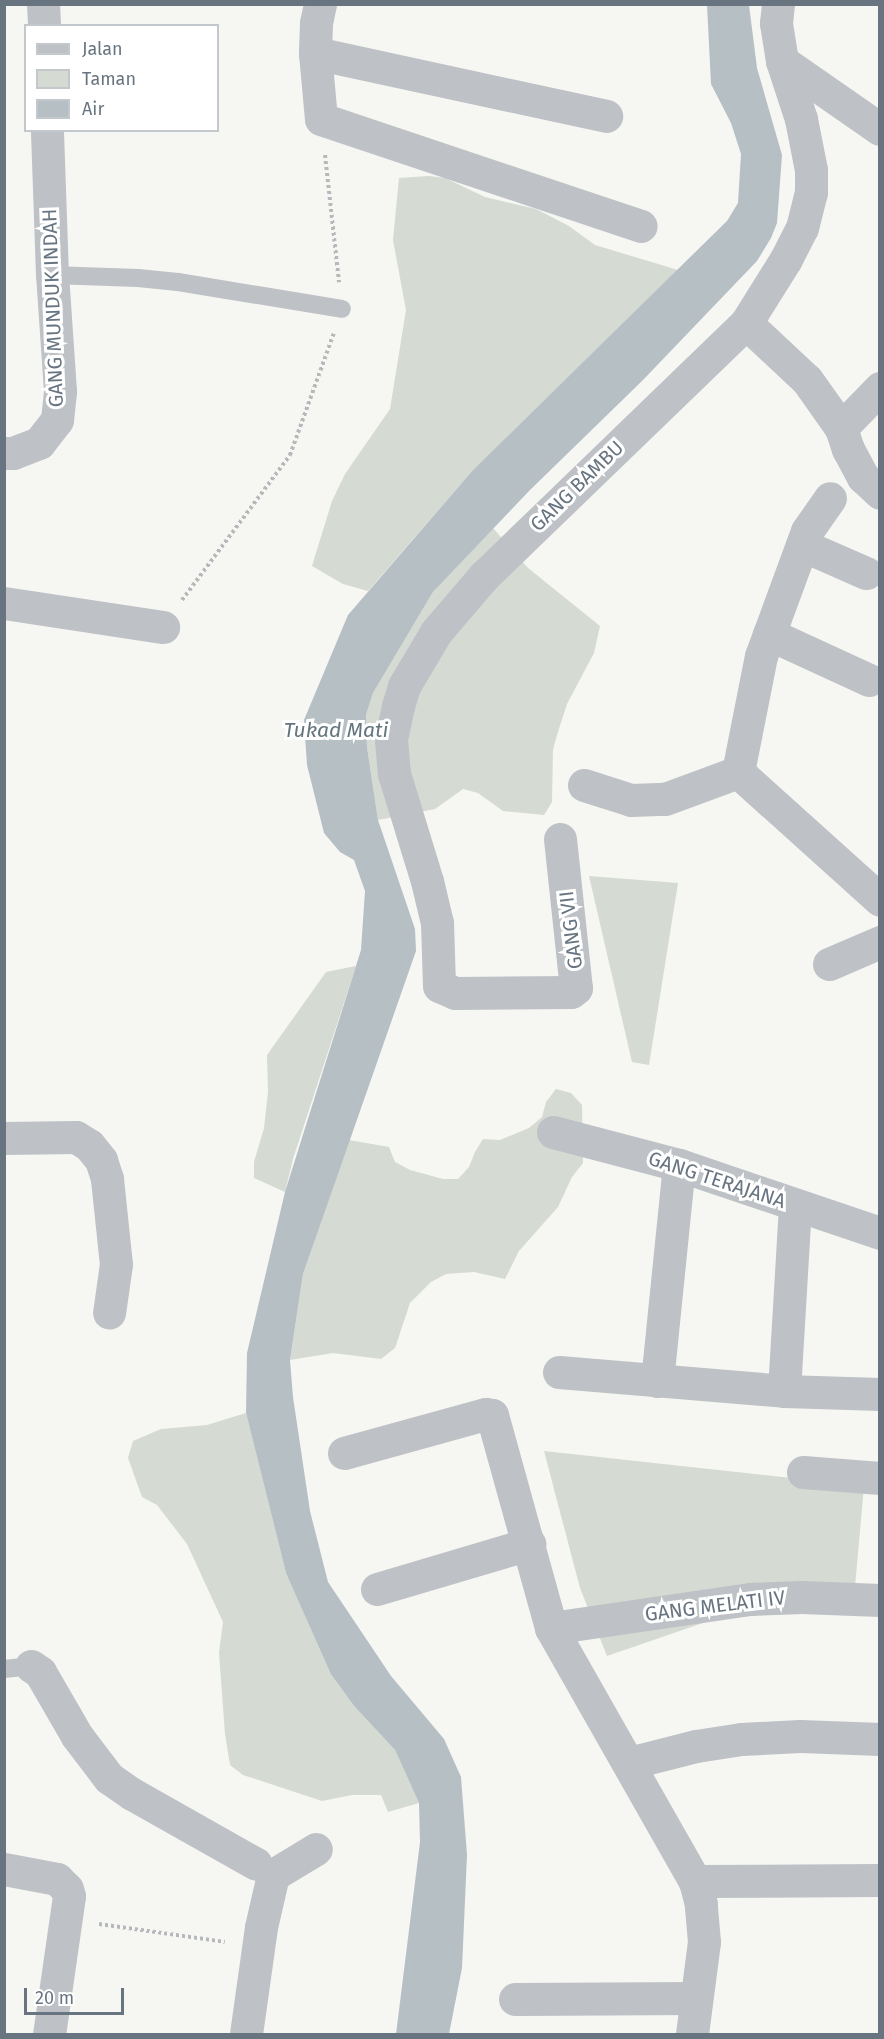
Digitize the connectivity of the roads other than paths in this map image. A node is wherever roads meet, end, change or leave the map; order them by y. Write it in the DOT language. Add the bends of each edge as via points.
graph roads {
  1 [pos="43,4"];
  2 [pos="320,4"];
  3 [pos="778,4"];
  4 [pos="44,24"];
  5 [pos="315,52"];
  6 [pos="782,61"];
  7 [pos="606,116"];
  8 [pos="879,129"];
  9 [pos="47,132"];
  10 [pos="641,226"];
  11 [pos="52,275"];
  12 [pos="342,309"];
  13 [pos="746,323"];
  14 [pos="879,388"];
  15 [pos="841,428"];
  16 [pos="4,453"];
  17 [pos="879,493"];
  18 [pos="830,498"];
  19 [pos="802,544"];
  20 [pos="866,573"];
  21 [pos="4,603"];
  22 [pos="163,627"];
  23 [pos="769,634"];
  24 [pos="869,680"];
  25 [pos="738,772"];
  26 [pos="584,785"];
  27 [pos="560,839"];
  28 [pos="879,900"];
  29 [pos="879,942"];
  30 [pos="830,964"];
  31 [pos="439,986"];
  32 [pos="553,1132"];
  33 [pos="4,1138"];
  34 [pos="679,1164"];
  35 [pos="795,1205"];
  36 [pos="879,1233"];
  37 [pos="109,1313"];
  38 [pos="559,1372"];
  39 [pos="657,1381"];
  40 [pos="784,1391"];
  41 [pos="879,1394"];
  42 [pos="344,1453"];
  43 [pos="802,1472"];
  44 [pos="879,1478"];
  45 [pos="529,1544"];
  46 [pos="376,1589"];
  47 [pos="879,1600"];
  48 [pos="551,1628"];
  49 [pos="18,1667"];
  50 [pos="879,1739"];
  51 [pos="629,1763"];
  52 [pos="316,1849"];
  53 [pos="256,1864"];
  54 [pos="4,1869"];
  55 [pos="879,1880"];
  56 [pos="695,1881"];
  57 [pos="696,1998"];
  58 [pos="515,1999"];
  59 [pos="49,2034"];
  60 [pos="246,2034"];
  61 [pos="692,2034"];
  1 -- 4 [label="street"];
  2 -- 5 [label="street"];
  3 -- 6 [label="street, GANG BAMBU" via="776,23"];
  5 -- 7 [label="street"];
  5 -- 10 [label="street" via="321,119"];
  6 -- 8 [label="street"];
  6 -- 13 [label="street, GANG BAMBU" via="808,149 810,194 802,228"];
  9 -- 11 [label="street, GANG MUNDUK INDAH"];
  11 -- 12 [label="lane" via="178,282"];
  11 -- 16 [label="street, GANG MUNDUK INDAH" via="60,391 57,420 39,443"];
  13 -- 15 [label="street" via="807,380"];
  13 -- 31 [label="street, GANG BAMBU" via="484,576 436,632 404,686 391,739 394,774 437,923"];
  14 -- 15 [label="street"];
  15 -- 17 [label="street" via="863,477"];
  18 -- 19 [label="street" via="818,511"];
  19 -- 20 [label="street"];
  19 -- 23 [label="street"];
  21 -- 22 [label="street"];
  23 -- 24 [label="street"];
  23 -- 25 [label="street"];
  25 -- 26 [label="street" via="665,799 631,800"];
  25 -- 28 [label="street"];
  27 -- 31 [label="street, GANG VII" via="576,988 571,992 455,993"];
  29 -- 30 [label="street"];
  32 -- 34 [label="street, GANG TERAJANA"];
  33 -- 37 [label="street" via="76,1137 101,1160 107,1179 116,1264"];
  34 -- 35 [label="street, GANG TERAJANA"];
  34 -- 39 [label="street"];
  35 -- 36 [label="street, GANG TERAJANA"];
  35 -- 40 [label="street"];
  38 -- 39 [label="street"];
  39 -- 40 [label="street"];
  40 -- 41 [label="street"];
  42 -- 45 [label="street" via="492,1415"];
  43 -- 44 [label="street"];
  45 -- 46 [label="street"];
  45 -- 48 [label="street"];
  47 -- 48 [label="street, GANG MELATI IV" via="802,1596 750,1599"];
  48 -- 51 [label="street"];
  49 -- 53 [label="street" via="40,1672 77,1736 109,1778"];
  50 -- 51 [label="street" via="741,1739"];
  51 -- 56 [label="street"];
  52 -- 60 [label="street" via="273,1875"];
  54 -- 59 [label="street" via="57,1879 69,1896"];
  55 -- 56 [label="street"];
  56 -- 57 [label="street" via="704,1942"];
  57 -- 58 [label="street"];
  57 -- 61 [label="street"];
}
